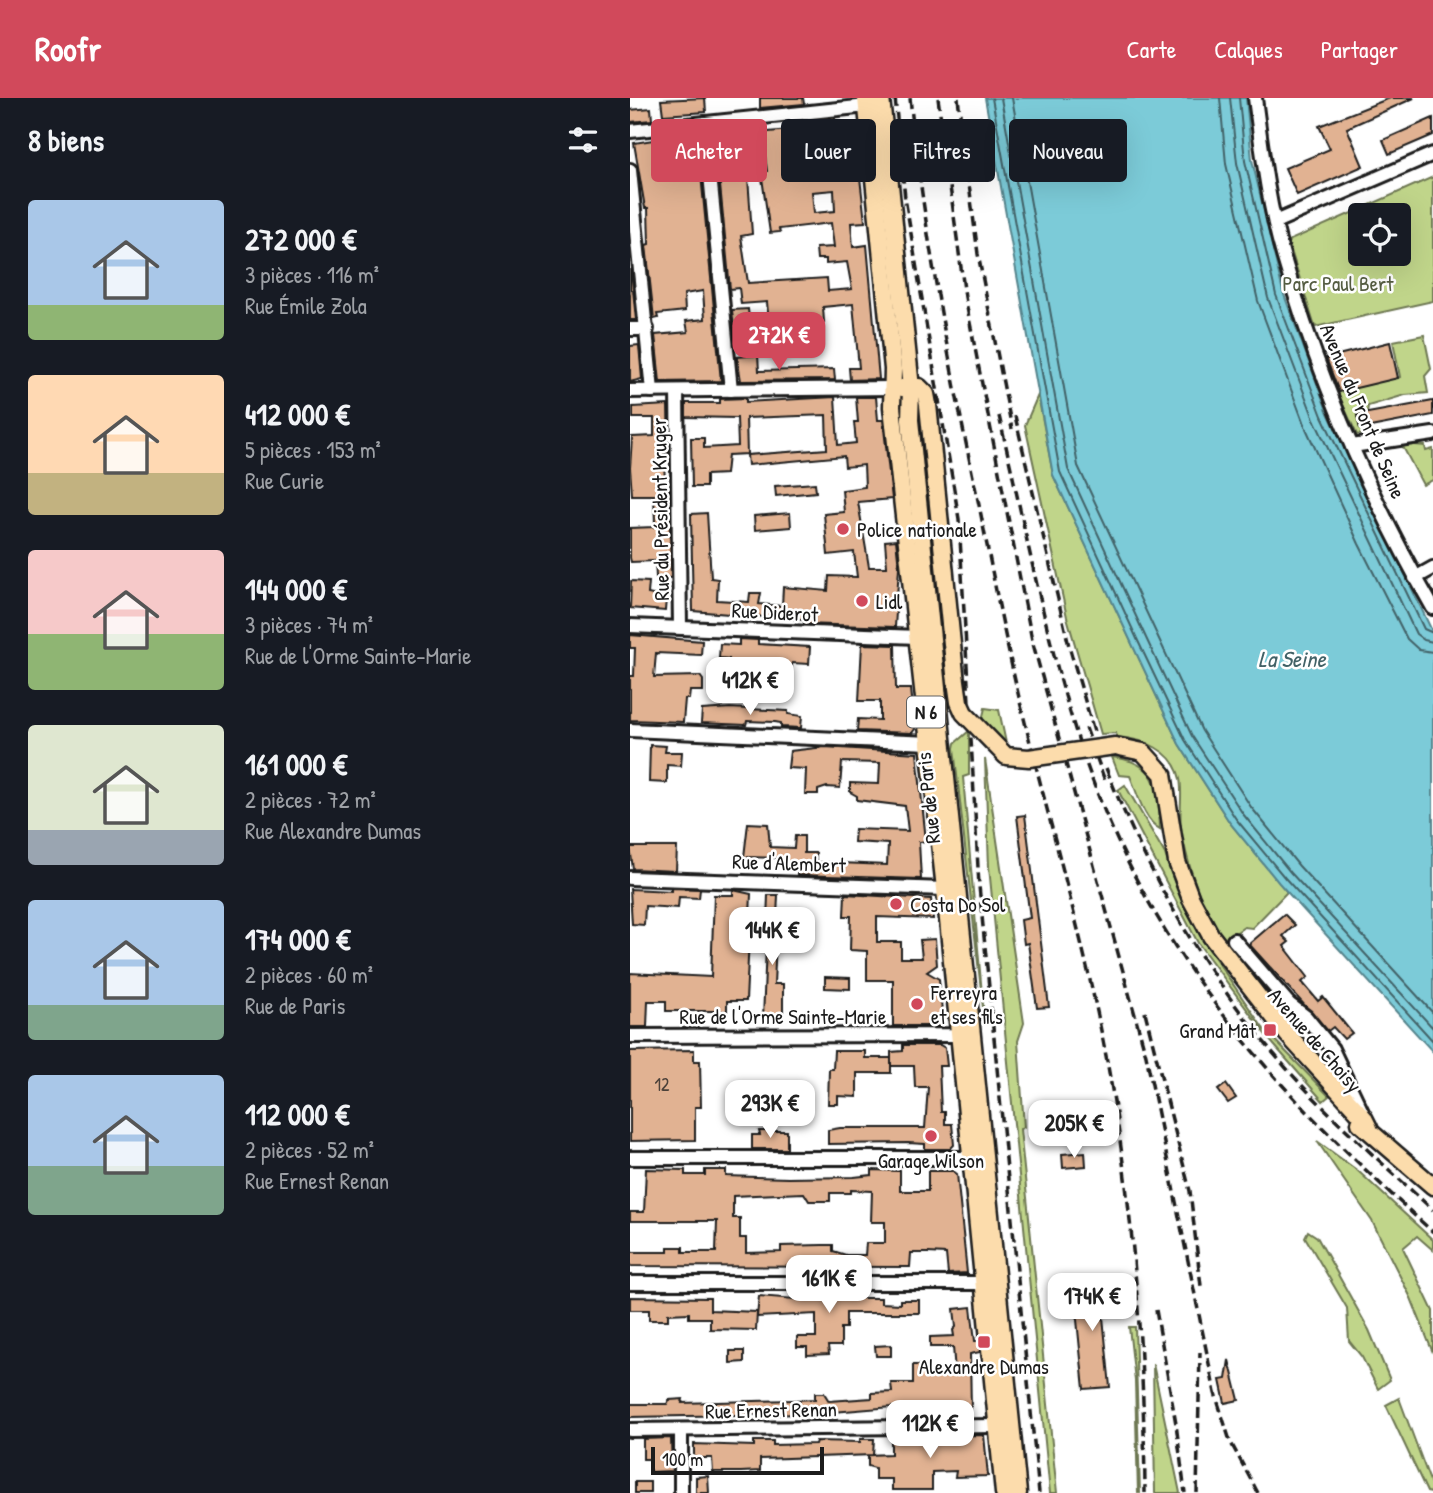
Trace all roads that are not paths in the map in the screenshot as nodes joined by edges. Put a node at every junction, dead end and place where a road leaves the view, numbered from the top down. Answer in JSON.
{"nodes":[{"id":1,"x":1255,"y":98,"type":"edge"},
{"id":2,"x":871,"y":101,"type":"edge"},
{"id":3,"x":735,"y":119,"type":"edge"},
{"id":4,"x":651,"y":129,"type":"edge"},
{"id":5,"x":630,"y":131,"type":"edge"},
{"id":6,"x":1433,"y":154,"type":"edge"},
{"id":7,"x":630,"y":170,"type":"edge"},
{"id":8,"x":711,"y":182,"type":"edge"},
{"id":9,"x":1275,"y":222,"type":"junction"},
{"id":10,"x":647,"y":328,"type":"junction"},
{"id":11,"x":630,"y":329,"type":"edge"},
{"id":12,"x":892,"y":388,"type":"junction"},
{"id":13,"x":911,"y":388,"type":"junction"},
{"id":14,"x":731,"y":390,"type":"junction"},
{"id":15,"x":630,"y":391,"type":"edge"},
{"id":16,"x":652,"y":391,"type":"junction"},
{"id":17,"x":677,"y":391,"type":"junction"},
{"id":18,"x":1433,"y":434,"type":"edge"},
{"id":19,"x":1352,"y":446,"type":"junction"},
{"id":20,"x":1433,"y":568,"type":"edge"},
{"id":21,"x":1416,"y":578,"type":"junction"},
{"id":22,"x":1433,"y":608,"type":"edge"},
{"id":23,"x":630,"y":626,"type":"edge"},
{"id":24,"x":680,"y":627,"type":"junction"},
{"id":25,"x":918,"y":637,"type":"junction"},
{"id":26,"x":630,"y":730,"type":"edge"},
{"id":27,"x":930,"y":743,"type":"junction"},
{"id":28,"x":630,"y":878,"type":"edge"},
{"id":29,"x":946,"y":889,"type":"junction"},
{"id":30,"x":1234,"y":940,"type":"dead end"},
{"id":31,"x":1289,"y":1004,"type":"junction"},
{"id":32,"x":1272,"y":1021,"type":"junction"},
{"id":33,"x":972,"y":1022,"type":"junction"},
{"id":34,"x":958,"y":1035,"type":"junction"},
{"id":35,"x":630,"y":1036,"type":"edge"},
{"id":36,"x":974,"y":1058,"type":"junction"},
{"id":37,"x":1366,"y":1123,"type":"junction"},
{"id":38,"x":630,"y":1158,"type":"edge"},
{"id":39,"x":970,"y":1158,"type":"junction"},
{"id":40,"x":1433,"y":1186,"type":"edge"},
{"id":41,"x":630,"y":1283,"type":"edge"},
{"id":42,"x":983,"y":1283,"type":"junction"},
{"id":43,"x":997,"y":1426,"type":"junction"},
{"id":44,"x":630,"y":1430,"type":"edge"},
{"id":45,"x":681,"y":1430,"type":"junction"},
{"id":46,"x":681,"y":1493,"type":"edge"},
{"id":47,"x":1004,"y":1493,"type":"edge"},
{"id":48,"x":1018,"y":1493,"type":"edge"}],
"edges":[{"from":1,"to":9,"type":"street","name":"Avenue du Front de Seine"},
{"from":2,"to":3,"type":"street"},
{"from":2,"to":12,"type":"main road","name":"Rue de Paris","number":"N 6"},
{"from":2,"to":13,"type":"main road","name":"Rue de Paris","number":"N 6"},
{"from":4,"to":5,"type":"street"},
{"from":6,"to":9,"type":"street"},
{"from":7,"to":10,"type":"street"},
{"from":8,"to":14,"type":"street"},
{"from":9,"to":19,"type":"street","name":"Avenue du Front de Seine"},
{"from":10,"to":11,"type":"street"},
{"from":10,"to":16,"type":"street"},
{"from":12,"to":13,"type":"main road"},
{"from":12,"to":14,"type":"street"},
{"from":12,"to":25,"type":"main road","name":"Rue de Paris","number":"N 6"},
{"from":13,"to":32,"type":"main road","name":"Avenue de Choisy","bridge":true},
{"from":13,"to":33,"type":"main road","name":"Rue de Paris","number":"N 6"},
{"from":14,"to":17,"type":"street"},
{"from":15,"to":16,"type":"street"},
{"from":16,"to":17,"type":"street"},
{"from":17,"to":24,"type":"street","name":"Rue du Président Kruger"},
{"from":18,"to":19,"type":"street"},
{"from":19,"to":21,"type":"street","name":"Avenue du Front de Seine"},
{"from":20,"to":21,"type":"street"},
{"from":21,"to":22,"type":"street","name":"Avenue du Front de Seine"},
{"from":23,"to":24,"type":"street","name":"Rue Diderot"},
{"from":24,"to":25,"type":"street","name":"Rue Diderot"},
{"from":25,"to":27,"type":"main road","name":"Rue de Paris","number":"N 6"},
{"from":26,"to":27,"type":"street"},
{"from":27,"to":29,"type":"main road","name":"Rue de Paris","number":"N 6"},
{"from":28,"to":29,"type":"street","name":"Rue d'Alembert"},
{"from":29,"to":34,"type":"main road","name":"Rue de Paris","number":"N 6"},
{"from":30,"to":31,"type":"street"},
{"from":31,"to":32,"type":"street"},
{"from":31,"to":37,"type":"street"},
{"from":32,"to":37,"type":"main road","name":"Avenue de Choisy"},
{"from":33,"to":34,"type":"street"},
{"from":33,"to":36,"type":"main road","name":"Rue de Paris","number":"N 6"},
{"from":34,"to":35,"type":"street","name":"Rue de l'Orme Sainte-Marie"},
{"from":34,"to":36,"type":"main road","number":"N 6"},
{"from":34,"to":39,"type":"main road","name":"Rue de Paris","number":"N 6"},
{"from":36,"to":48,"type":"main road","name":"Rue de Paris","number":"N 6"},
{"from":37,"to":40,"type":"main road","name":"Avenue de Choisy"},
{"from":38,"to":39,"type":"street"},
{"from":39,"to":42,"type":"main road","name":"Rue de Paris","number":"N 6"},
{"from":41,"to":42,"type":"street"},
{"from":42,"to":43,"type":"main road","name":"Rue de Paris","number":"N 6"},
{"from":43,"to":45,"type":"street","name":"Rue Ernest Renan"},
{"from":43,"to":47,"type":"main road","name":"Rue de Paris","number":"N 6"},
{"from":44,"to":45,"type":"street","name":"Rue Ernest Renan"},
{"from":45,"to":46,"type":"street"}]}
